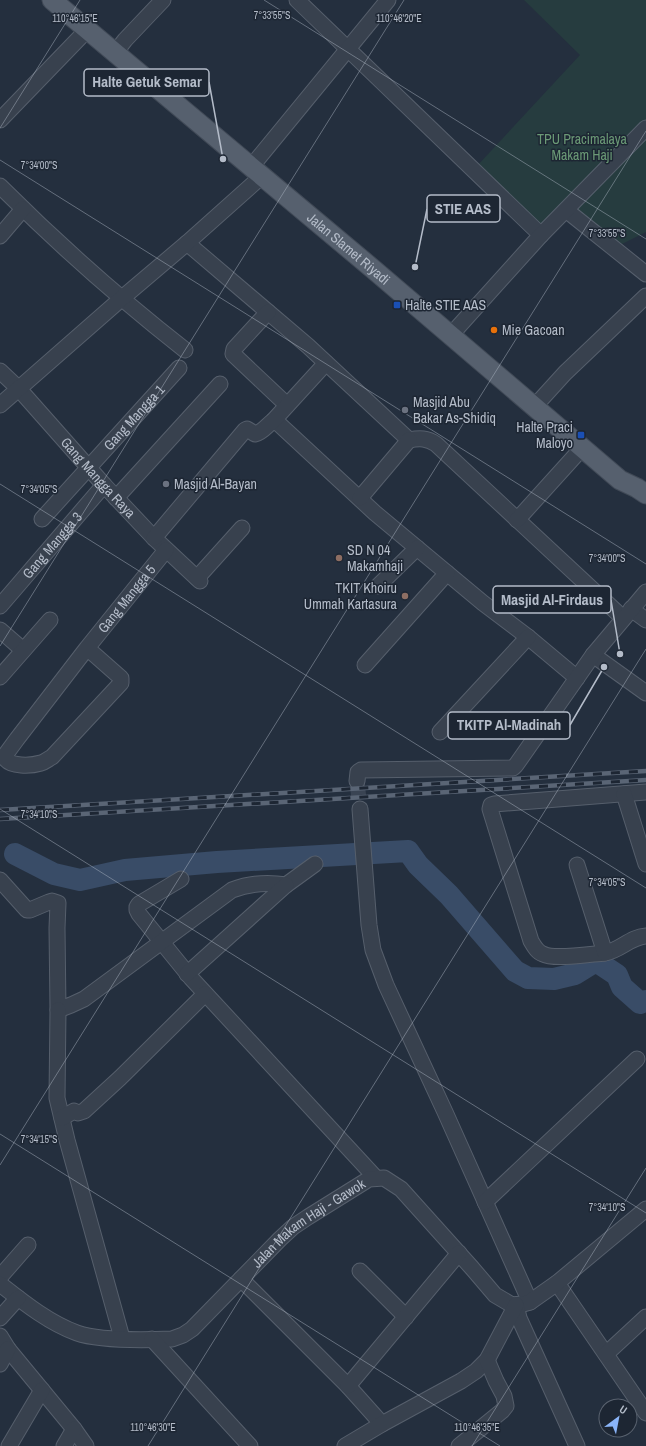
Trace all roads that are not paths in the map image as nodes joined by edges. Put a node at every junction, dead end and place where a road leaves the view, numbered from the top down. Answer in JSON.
{"nodes":[{"id":1,"x":52,"y":0,"type":"edge"},
{"id":2,"x":163,"y":0,"type":"edge"},
{"id":3,"x":297,"y":0,"type":"edge"},
{"id":4,"x":388,"y":0,"type":"edge"},
{"id":5,"x":87,"y":30,"type":"junction"},
{"id":6,"x":348,"y":50,"type":"junction"},
{"id":7,"x":115,"y":53,"type":"junction"},
{"id":8,"x":0,"y":120,"type":"edge"},
{"id":9,"x":646,"y":128,"type":"edge"},
{"id":10,"x":256,"y":171,"type":"junction"},
{"id":11,"x":0,"y":186,"type":"edge"},
{"id":12,"x":23,"y":208,"type":"junction"},
{"id":13,"x":566,"y":210,"type":"junction"},
{"id":14,"x":541,"y":235,"type":"junction"},
{"id":15,"x":0,"y":236,"type":"edge"},
{"id":16,"x":187,"y":243,"type":"junction"},
{"id":17,"x":646,"y":274,"type":"edge"},
{"id":18,"x":646,"y":296,"type":"edge"},
{"id":19,"x":121,"y":299,"type":"junction"},
{"id":20,"x":268,"y":312,"type":"junction"},
{"id":21,"x":450,"y":336,"type":"junction"},
{"id":22,"x":185,"y":350,"type":"dead end"},
{"id":23,"x":326,"y":362,"type":"junction"},
{"id":24,"x":179,"y":368,"type":"dead end"},
{"id":25,"x":0,"y":371,"type":"edge"},
{"id":26,"x":220,"y":384,"type":"dead end"},
{"id":27,"x":19,"y":390,"type":"junction"},
{"id":28,"x":0,"y":405,"type":"edge"},
{"id":29,"x":287,"y":406,"type":"junction"},
{"id":30,"x":535,"y":406,"type":"junction"},
{"id":31,"x":273,"y":421,"type":"junction"},
{"id":32,"x":409,"y":440,"type":"junction"},
{"id":33,"x":582,"y":448,"type":"junction"},
{"id":34,"x":90,"y":467,"type":"junction"},
{"id":35,"x":620,"y":480,"type":"junction"},
{"id":36,"x":104,"y":485,"type":"junction"},
{"id":37,"x":646,"y":494,"type":"edge"},
{"id":38,"x":116,"y":498,"type":"junction"},
{"id":39,"x":360,"y":498,"type":"junction"},
{"id":40,"x":646,"y":508,"type":"edge"},
{"id":41,"x":42,"y":519,"type":"dead end"},
{"id":42,"x":517,"y":520,"type":"junction"},
{"id":43,"x":242,"y":528,"type":"dead end"},
{"id":44,"x":154,"y":538,"type":"junction"},
{"id":45,"x":417,"y":548,"type":"junction"},
{"id":46,"x":166,"y":550,"type":"junction"},
{"id":47,"x":447,"y":573,"type":"junction"},
{"id":48,"x":378,"y":586,"type":"dead end"},
{"id":49,"x":646,"y":592,"type":"edge"},
{"id":50,"x":0,"y":606,"type":"edge"},
{"id":51,"x":627,"y":613,"type":"junction"},
{"id":52,"x":50,"y":620,"type":"dead end"},
{"id":53,"x":646,"y":620,"type":"edge"},
{"id":54,"x":0,"y":630,"type":"edge"},
{"id":55,"x":528,"y":637,"type":"junction"},
{"id":56,"x":87,"y":648,"type":"junction"},
{"id":57,"x":23,"y":650,"type":"junction"},
{"id":58,"x":593,"y":655,"type":"junction"},
{"id":59,"x":365,"y":665,"type":"dead end"},
{"id":60,"x":0,"y":677,"type":"edge"},
{"id":61,"x":577,"y":678,"type":"junction"},
{"id":62,"x":646,"y":693,"type":"edge"},
{"id":63,"x":440,"y":732,"type":"dead end"},
{"id":64,"x":357,"y":781,"type":"dead end"},
{"id":65,"x":646,"y":792,"type":"edge"},
{"id":66,"x":624,"y":794,"type":"junction"},
{"id":67,"x":360,"y":809,"type":"tunnel mouth"},
{"id":68,"x":315,"y":864,"type":"dead end"},
{"id":69,"x":646,"y":864,"type":"edge"},
{"id":70,"x":578,"y":865,"type":"dead end"},
{"id":71,"x":181,"y":879,"type":"dead end"},
{"id":72,"x":0,"y":880,"type":"edge"},
{"id":73,"x":286,"y":886,"type":"junction"},
{"id":74,"x":646,"y":936,"type":"edge"},
{"id":75,"x":162,"y":942,"type":"junction"},
{"id":76,"x":605,"y":953,"type":"junction"},
{"id":77,"x":187,"y":974,"type":"junction"},
{"id":78,"x":205,"y":994,"type":"junction"},
{"id":79,"x":58,"y":1010,"type":"junction"},
{"id":80,"x":637,"y":1059,"type":"dead end"},
{"id":81,"x":62,"y":1118,"type":"junction"},
{"id":82,"x":376,"y":1178,"type":"junction"},
{"id":83,"x":485,"y":1202,"type":"junction"},
{"id":84,"x":646,"y":1209,"type":"edge"},
{"id":85,"x":28,"y":1245,"type":"dead end"},
{"id":86,"x":459,"y":1253,"type":"junction"},
{"id":87,"x":360,"y":1271,"type":"dead end"},
{"id":88,"x":0,"y":1277,"type":"edge"},
{"id":89,"x":241,"y":1279,"type":"junction"},
{"id":90,"x":557,"y":1283,"type":"junction"},
{"id":91,"x":0,"y":1284,"type":"edge"},
{"id":92,"x":18,"y":1298,"type":"junction"},
{"id":93,"x":523,"y":1303,"type":"junction"},
{"id":94,"x":3,"y":1315,"type":"edge"},
{"id":95,"x":406,"y":1317,"type":"junction"},
{"id":96,"x":646,"y":1317,"type":"edge"},
{"id":97,"x":0,"y":1336,"type":"edge"},
{"id":98,"x":122,"y":1338,"type":"junction"},
{"id":99,"x":152,"y":1339,"type":"junction"},
{"id":100,"x":8,"y":1349,"type":"junction"},
{"id":101,"x":606,"y":1354,"type":"junction"},
{"id":102,"x":487,"y":1360,"type":"junction"},
{"id":103,"x":0,"y":1364,"type":"edge"},
{"id":104,"x":348,"y":1386,"type":"junction"},
{"id":105,"x":42,"y":1390,"type":"junction"},
{"id":106,"x":646,"y":1413,"type":"edge"},
{"id":107,"x":382,"y":1424,"type":"junction"},
{"id":108,"x":74,"y":1429,"type":"junction"},
{"id":109,"x":8,"y":1446,"type":"edge"},
{"id":110,"x":64,"y":1446,"type":"edge"},
{"id":111,"x":86,"y":1446,"type":"edge"},
{"id":112,"x":250,"y":1446,"type":"edge"},
{"id":113,"x":345,"y":1446,"type":"edge"},
{"id":114,"x":459,"y":1446,"type":"edge"},
{"id":115,"x":577,"y":1446,"type":"edge"}],
"edges":[{"from":1,"to":5,"type":"main road","name":"Jalan Slamet Riyadi"},
{"from":2,"to":7,"type":"street"},
{"from":3,"to":6,"type":"street"},
{"from":4,"to":6,"type":"street"},
{"from":5,"to":7,"type":"main road","name":"Jalan Slamet Riyadi"},
{"from":5,"to":8,"type":"street"},
{"from":6,"to":10,"type":"street"},
{"from":6,"to":14,"type":"street"},
{"from":7,"to":10,"type":"main road","name":"Jalan Slamet Riyadi"},
{"from":9,"to":13,"type":"street"},
{"from":10,"to":16,"type":"street"},
{"from":10,"to":21,"type":"main road","name":"Jalan Slamet Riyadi"},
{"from":11,"to":12,"type":"street"},
{"from":12,"to":15,"type":"street"},
{"from":12,"to":19,"type":"street"},
{"from":13,"to":14,"type":"street"},
{"from":13,"to":17,"type":"street"},
{"from":14,"to":21,"type":"street"},
{"from":16,"to":19,"type":"street"},
{"from":16,"to":20,"type":"street"},
{"from":18,"to":30,"type":"street"},
{"from":19,"to":22,"type":"street"},
{"from":19,"to":27,"type":"street"},
{"from":20,"to":23,"type":"street"},
{"from":20,"to":29,"type":"street"},
{"from":21,"to":30,"type":"main road","name":"Jalan Slamet Riyadi"},
{"from":23,"to":29,"type":"street"},
{"from":23,"to":32,"type":"street"},
{"from":24,"to":34,"type":"street","name":"Gang Mangga 1"},
{"from":25,"to":27,"type":"street","name":"Gang Mangga Raya"},
{"from":26,"to":38,"type":"street"},
{"from":27,"to":28,"type":"street"},
{"from":27,"to":34,"type":"street","name":"Gang Mangga Raya"},
{"from":29,"to":31,"type":"street"},
{"from":30,"to":33,"type":"main road","name":"Jalan Slamet Riyadi"},
{"from":31,"to":39,"type":"street"},
{"from":31,"to":44,"type":"street"},
{"from":32,"to":39,"type":"street"},
{"from":32,"to":42,"type":"street"},
{"from":33,"to":35,"type":"main road","name":"Jalan Slamet Riyadi"},
{"from":33,"to":42,"type":"street"},
{"from":34,"to":36,"type":"street","name":"Gang Mangga Raya"},
{"from":34,"to":41,"type":"street","name":"Gang Mangga 1"},
{"from":35,"to":37,"type":"main road","name":"Jalan Slamet Riyadi"},
{"from":35,"to":40,"type":"main road"},
{"from":36,"to":38,"type":"street","name":"Gang Mangga Raya"},
{"from":36,"to":50,"type":"street","name":"Gang Mangga 3"},
{"from":38,"to":44,"type":"street","name":"Gang Mangga Raya"},
{"from":39,"to":45,"type":"street"},
{"from":42,"to":51,"type":"street"},
{"from":43,"to":46,"type":"street","name":"Gang Mangga Raya"},
{"from":44,"to":46,"type":"street","name":"Gang Mangga Raya"},
{"from":45,"to":47,"type":"street"},
{"from":45,"to":48,"type":"street"},
{"from":46,"to":56,"type":"street","name":"Gang Mangga 5"},
{"from":47,"to":55,"type":"street"},
{"from":47,"to":59,"type":"street"},
{"from":49,"to":51,"type":"street"},
{"from":51,"to":53,"type":"street"},
{"from":51,"to":58,"type":"street"},
{"from":52,"to":57,"type":"street"},
{"from":54,"to":57,"type":"street"},
{"from":55,"to":61,"type":"street"},
{"from":55,"to":63,"type":"street"},
{"from":56,"to":56,"type":"street","name":"Gang Mangga 5"},
{"from":57,"to":60,"type":"street"},
{"from":58,"to":61,"type":"street"},
{"from":58,"to":62,"type":"street"},
{"from":61,"to":64,"type":"street"},
{"from":65,"to":66,"type":"street"},
{"from":66,"to":69,"type":"street"},
{"from":66,"to":76,"type":"street"},
{"from":67,"to":83,"type":"street"},
{"from":68,"to":73,"type":"street"},
{"from":70,"to":76,"type":"street"},
{"from":71,"to":75,"type":"street"},
{"from":72,"to":79,"type":"street"},
{"from":73,"to":75,"type":"street"},
{"from":73,"to":77,"type":"street"},
{"from":74,"to":76,"type":"street"},
{"from":75,"to":77,"type":"street"},
{"from":75,"to":79,"type":"street"},
{"from":77,"to":78,"type":"street"},
{"from":78,"to":81,"type":"street"},
{"from":78,"to":82,"type":"street"},
{"from":79,"to":81,"type":"street"},
{"from":80,"to":83,"type":"street"},
{"from":81,"to":98,"type":"street"},
{"from":82,"to":86,"type":"street","name":"Jalan Makam Haji - Gawok"},
{"from":82,"to":89,"type":"street","name":"Jalan Makam Haji - Gawok"},
{"from":83,"to":93,"type":"street"},
{"from":84,"to":90,"type":"street"},
{"from":85,"to":88,"type":"street"},
{"from":86,"to":93,"type":"street","name":"Jalan Makam Haji - Gawok"},
{"from":86,"to":95,"type":"street"},
{"from":87,"to":95,"type":"street"},
{"from":89,"to":99,"type":"street","name":"Jalan Makam Haji - Gawok"},
{"from":89,"to":104,"type":"street"},
{"from":90,"to":93,"type":"street"},
{"from":90,"to":101,"type":"street"},
{"from":91,"to":92,"type":"street","name":"Jalan Makam Haji - Gawok"},
{"from":92,"to":94,"type":"street"},
{"from":92,"to":98,"type":"street","name":"Jalan Makam Haji - Gawok"},
{"from":93,"to":102,"type":"street"},
{"from":93,"to":115,"type":"street"},
{"from":95,"to":104,"type":"street"},
{"from":96,"to":101,"type":"street"},
{"from":97,"to":100,"type":"street"},
{"from":98,"to":99,"type":"street","name":"Jalan Makam Haji - Gawok"},
{"from":99,"to":112,"type":"street"},
{"from":100,"to":103,"type":"street"},
{"from":100,"to":105,"type":"street"},
{"from":101,"to":106,"type":"street"},
{"from":102,"to":107,"type":"street"},
{"from":102,"to":114,"type":"street"},
{"from":104,"to":107,"type":"street"},
{"from":105,"to":108,"type":"street"},
{"from":105,"to":109,"type":"street"},
{"from":107,"to":113,"type":"street"},
{"from":108,"to":110,"type":"street"},
{"from":108,"to":111,"type":"street"}]}
